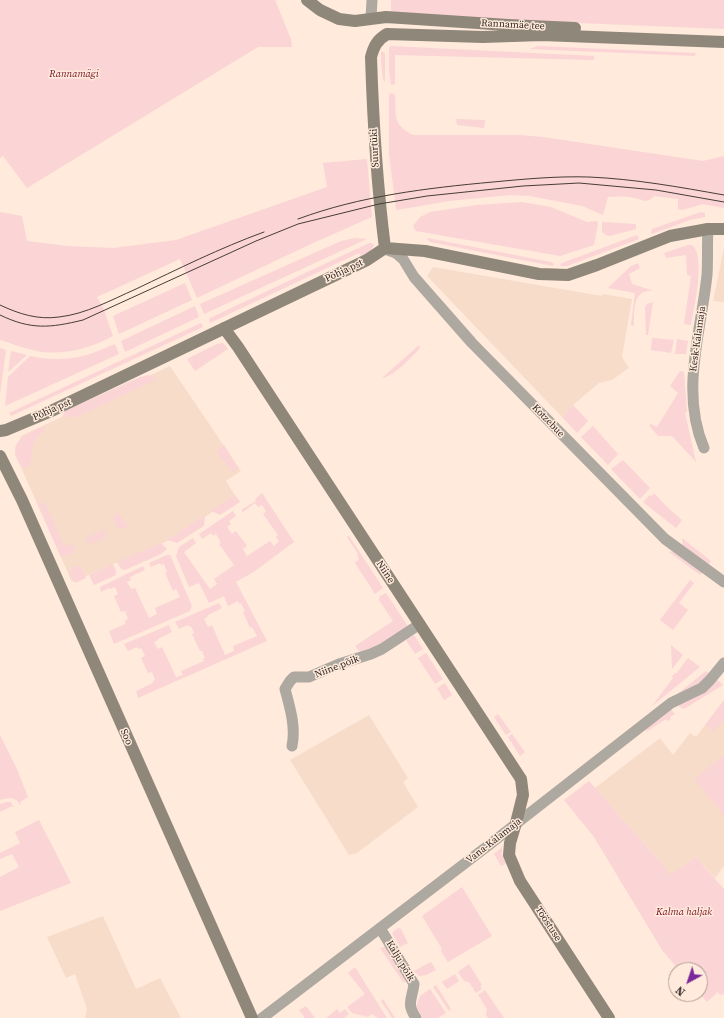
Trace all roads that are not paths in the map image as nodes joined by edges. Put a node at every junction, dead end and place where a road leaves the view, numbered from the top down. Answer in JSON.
{"nodes":[{"id":1,"x":308,"y":0,"type":"edge"},
{"id":2,"x":372,"y":0,"type":"edge"},
{"id":3,"x":371,"y":18,"type":"junction"},
{"id":4,"x":724,"y":35,"type":"edge"},
{"id":5,"x":724,"y":42,"type":"edge"},
{"id":6,"x":373,"y":48,"type":"joint"},
{"id":7,"x":708,"y":229,"type":"junction"},
{"id":8,"x":724,"y":229,"type":"edge"},
{"id":9,"x":385,"y":248,"type":"junction"},
{"id":10,"x":224,"y":328,"type":"junction"},
{"id":11,"x":0,"y":431,"type":"edge"},
{"id":12,"x":704,"y":448,"type":"dead end"},
{"id":13,"x":0,"y":456,"type":"edge"},
{"id":14,"x":724,"y":582,"type":"edge"},
{"id":15,"x":420,"y":624,"type":"junction"},
{"id":16,"x":724,"y":663,"type":"edge"},
{"id":17,"x":292,"y":746,"type":"dead end"},
{"id":18,"x":516,"y":823,"type":"junction"},
{"id":19,"x":380,"y":928,"type":"junction"},
{"id":20,"x":252,"y":1018,"type":"edge"},
{"id":21,"x":262,"y":1018,"type":"edge"},
{"id":22,"x":416,"y":1018,"type":"edge"},
{"id":23,"x":609,"y":1018,"type":"edge"}],
"edges":[{"from":1,"to":3,"type":"street","name":"Rannamäe tee"},
{"from":2,"to":3,"type":"street"},
{"from":3,"to":4,"type":"street","name":"Rannamäe tee"},
{"from":5,"to":6,"type":"street","name":"Rannamäe tee"},
{"from":6,"to":9,"type":"street","name":"Suurtüki"},
{"from":7,"to":8,"type":"street"},
{"from":7,"to":9,"type":"street"},
{"from":7,"to":12,"type":"street","name":"Kesk-Kalamaja"},
{"from":9,"to":10,"type":"street","name":"Põhja pst"},
{"from":9,"to":14,"type":"street","name":"Kotzebue"},
{"from":10,"to":11,"type":"street","name":"Põhja pst"},
{"from":10,"to":15,"type":"street","name":"Niine"},
{"from":13,"to":20,"type":"street","name":"Soo"},
{"from":15,"to":17,"type":"street","name":"Niine põik"},
{"from":15,"to":18,"type":"street","name":"Niine"},
{"from":16,"to":18,"type":"street","name":"Vana-Kalamaja"},
{"from":18,"to":19,"type":"street","name":"Vana-Kalamaja"},
{"from":18,"to":23,"type":"street","name":"Tööstuse"},
{"from":19,"to":21,"type":"street","name":"Vana-Kalamaja"},
{"from":19,"to":22,"type":"street","name":"Kalju põik"}]}
